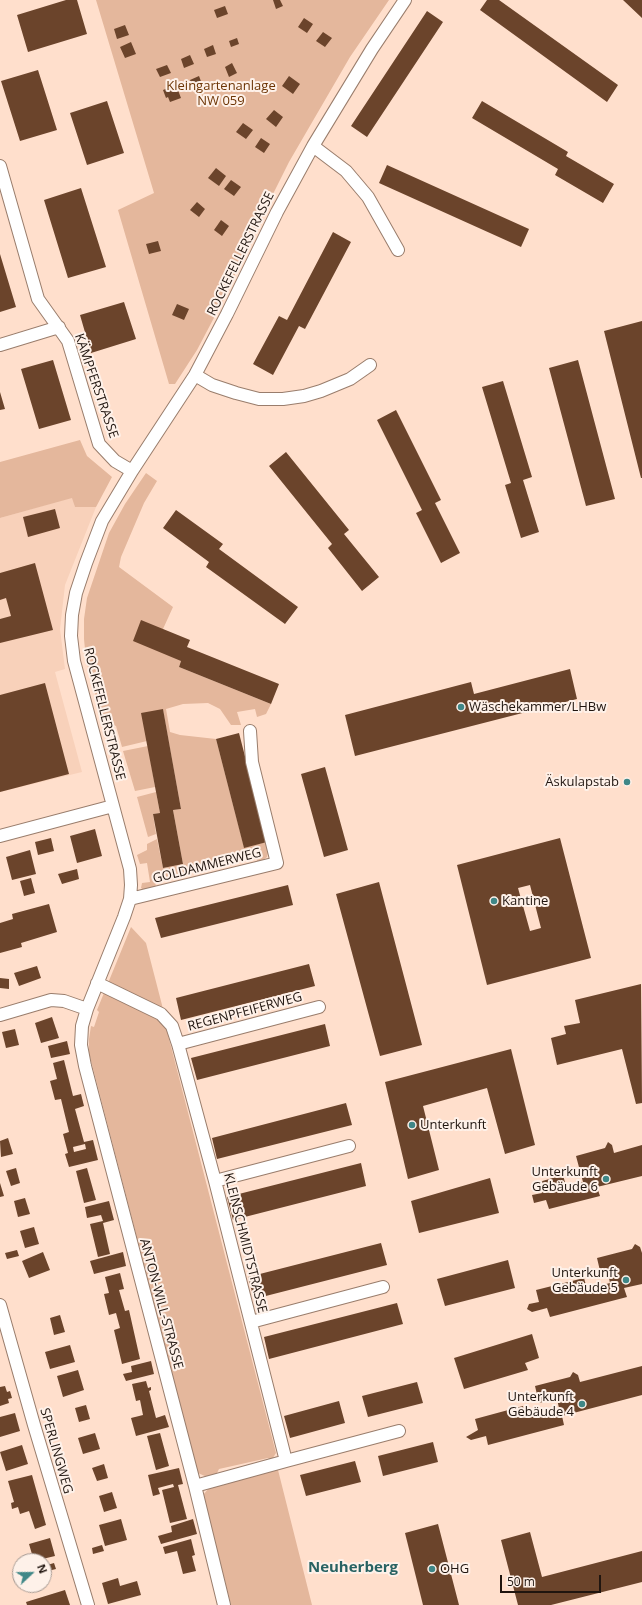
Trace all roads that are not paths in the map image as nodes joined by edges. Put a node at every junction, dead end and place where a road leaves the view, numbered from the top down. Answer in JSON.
{"nodes":[{"id":1,"x":404,"y":0,"type":"edge"},
{"id":2,"x":313,"y":146,"type":"junction"},
{"id":3,"x":0,"y":166,"type":"edge"},
{"id":4,"x":398,"y":250,"type":"dead end"},
{"id":5,"x":59,"y":327,"type":"junction"},
{"id":6,"x":0,"y":344,"type":"edge"},
{"id":7,"x":370,"y":365,"type":"dead end"},
{"id":8,"x":195,"y":375,"type":"junction"},
{"id":9,"x":132,"y":472,"type":"junction"},
{"id":10,"x":250,"y":731,"type":"dead end"},
{"id":11,"x":112,"y":806,"type":"junction"},
{"id":12,"x":0,"y":836,"type":"edge"},
{"id":13,"x":130,"y":900,"type":"junction"},
{"id":14,"x":97,"y":983,"type":"junction"},
{"id":15,"x":319,"y":1007,"type":"dead end"},
{"id":16,"x":87,"y":1009,"type":"junction"},
{"id":17,"x":0,"y":1015,"type":"edge"},
{"id":18,"x":178,"y":1044,"type":"junction"},
{"id":19,"x":349,"y":1146,"type":"dead end"},
{"id":20,"x":215,"y":1181,"type":"junction"},
{"id":21,"x":383,"y":1287,"type":"dead end"},
{"id":22,"x":0,"y":1305,"type":"edge"},
{"id":23,"x":251,"y":1322,"type":"junction"},
{"id":24,"x":399,"y":1431,"type":"dead end"},
{"id":25,"x":286,"y":1461,"type":"junction"},
{"id":26,"x":195,"y":1486,"type":"junction"},
{"id":27,"x":88,"y":1605,"type":"edge"},
{"id":28,"x":224,"y":1605,"type":"edge"}],
"edges":[{"from":1,"to":2,"type":"street","name":"ROCKEFELLERSTRASSE"},
{"from":2,"to":4,"type":"street"},
{"from":2,"to":8,"type":"street","name":"ROCKEFELLERSTRASSE"},
{"from":3,"to":5,"type":"street","name":"KÄMPFERSTRASSE"},
{"from":5,"to":6,"type":"street"},
{"from":5,"to":9,"type":"street","name":"KÄMPFERSTRASSE"},
{"from":7,"to":8,"type":"street"},
{"from":8,"to":9,"type":"street","name":"ROCKEFELLERSTRASSE"},
{"from":9,"to":11,"type":"street","name":"ROCKEFELLERSTRASSE"},
{"from":10,"to":13,"type":"street","name":"GOLDAMMERWEG"},
{"from":11,"to":12,"type":"street"},
{"from":11,"to":13,"type":"street","name":"ROCKEFELLERSTRASSE"},
{"from":13,"to":14,"type":"street","name":"ROCKEFELLERSTRASSE"},
{"from":14,"to":16,"type":"street","name":"ROCKEFELLERSTRASSE"},
{"from":14,"to":18,"type":"street","name":"KLEINSCHMIDTSTRASSE"},
{"from":15,"to":18,"type":"street","name":"REGENPFEIFERWEG"},
{"from":16,"to":17,"type":"street"},
{"from":16,"to":26,"type":"street","name":"ANTON-WILL-STRASSE"},
{"from":18,"to":20,"type":"street","name":"KLEINSCHMIDTSTRASSE"},
{"from":19,"to":20,"type":"street"},
{"from":20,"to":23,"type":"street","name":"KLEINSCHMIDTSTRASSE"},
{"from":21,"to":23,"type":"street"},
{"from":22,"to":27,"type":"street","name":"SPERLINGWEG"},
{"from":23,"to":25,"type":"street","name":"KLEINSCHMIDTSTRASSE"},
{"from":24,"to":25,"type":"street"},
{"from":25,"to":26,"type":"street"},
{"from":26,"to":28,"type":"street","name":"ANTON-WILL-STRASSE"}]}
